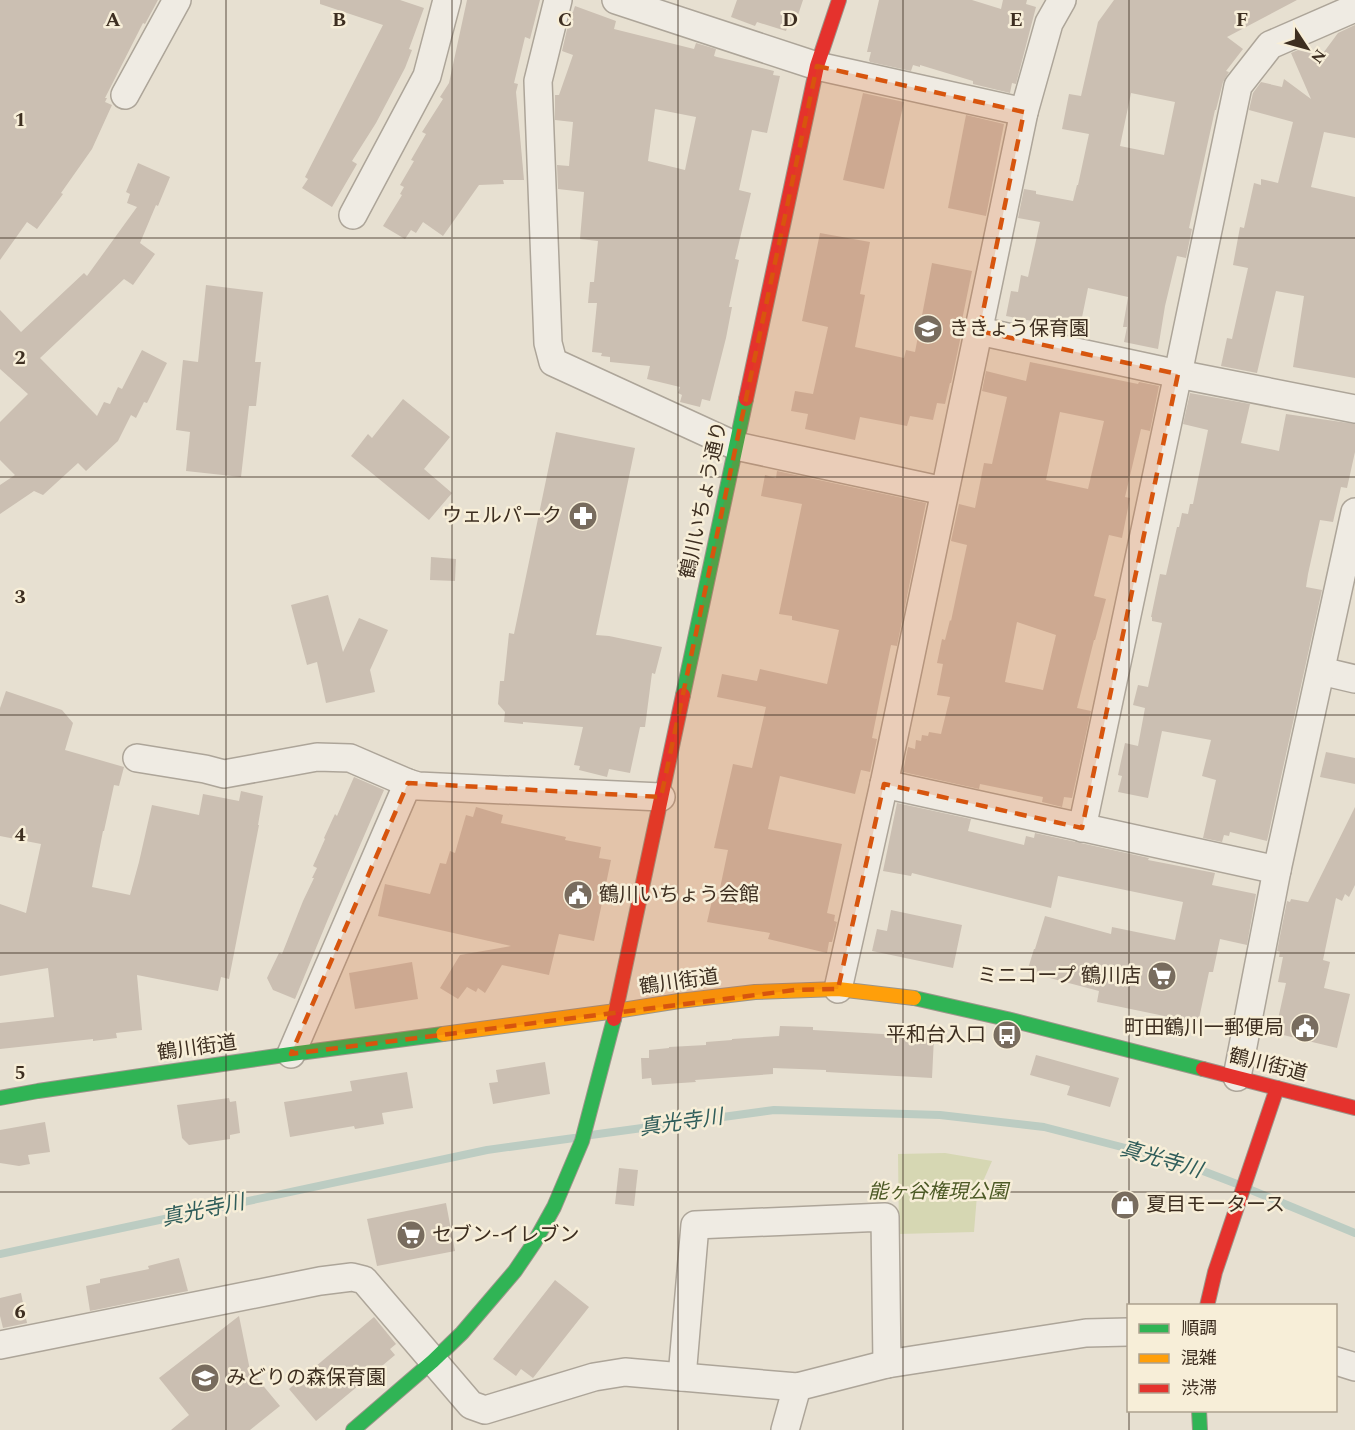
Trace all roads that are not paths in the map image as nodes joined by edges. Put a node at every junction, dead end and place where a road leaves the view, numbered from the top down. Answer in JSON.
{"nodes":[{"id":1,"x":177,"y":0,"type":"edge"},
{"id":2,"x":447,"y":0,"type":"edge"},
{"id":3,"x":558,"y":0,"type":"edge"},
{"id":4,"x":616,"y":0,"type":"edge"},
{"id":5,"x":839,"y":0,"type":"edge"},
{"id":6,"x":1062,"y":0,"type":"edge"},
{"id":7,"x":1355,"y":8,"type":"edge"},
{"id":8,"x":817,"y":66,"type":"junction"},
{"id":9,"x":125,"y":96,"type":"dead end"},
{"id":10,"x":1024,"y":112,"type":"junction"},
{"id":11,"x":353,"y":215,"type":"dead end"},
{"id":12,"x":979,"y":331,"type":"junction"},
{"id":13,"x":1178,"y":374,"type":"junction"},
{"id":14,"x":1355,"y":409,"type":"edge"},
{"id":15,"x":736,"y":446,"type":"junction"},
{"id":16,"x":944,"y":491,"type":"junction"},
{"id":17,"x":1355,"y":512,"type":"edge"},
{"id":18,"x":1321,"y":672,"type":"junction"},
{"id":19,"x":1355,"y":679,"type":"edge"},
{"id":20,"x":137,"y":758,"type":"dead end"},
{"id":21,"x":408,"y":783,"type":"junction"},
{"id":22,"x":884,"y":784,"type":"junction"},
{"id":23,"x":661,"y":797,"type":"junction"},
{"id":24,"x":1082,"y":828,"type":"junction"},
{"id":25,"x":1277,"y":870,"type":"junction"},
{"id":26,"x":838,"y":989,"type":"junction"},
{"id":27,"x":616,"y":1011,"type":"junction"},
{"id":28,"x":291,"y":1054,"type":"junction"},
{"id":29,"x":1237,"y":1077,"type":"junction"},
{"id":30,"x":1277,"y":1088,"type":"junction"},
{"id":31,"x":0,"y":1098,"type":"edge"},
{"id":32,"x":1355,"y":1108,"type":"edge"},
{"id":33,"x":1207,"y":1304,"type":"edge"},
{"id":34,"x":1127,"y":1332,"type":"edge"},
{"id":35,"x":0,"y":1344,"type":"edge"},
{"id":36,"x":433,"y":1361,"type":"junction"},
{"id":37,"x":1337,"y":1362,"type":"edge"},
{"id":38,"x":887,"y":1364,"type":"junction"},
{"id":39,"x":1355,"y":1367,"type":"edge"},
{"id":40,"x":682,"y":1377,"type":"junction"},
{"id":41,"x":797,"y":1387,"type":"junction"},
{"id":42,"x":1199,"y":1412,"type":"edge"},
{"id":43,"x":353,"y":1430,"type":"edge"},
{"id":44,"x":785,"y":1430,"type":"edge"},
{"id":45,"x":1200,"y":1430,"type":"edge"}],
"edges":[{"from":1,"to":9,"type":"street"},
{"from":2,"to":11,"type":"street"},
{"from":3,"to":15,"type":"street"},
{"from":4,"to":8,"type":"street"},
{"from":5,"to":8,"type":"street","name":"鶴川いちょう通り"},
{"from":6,"to":10,"type":"street"},
{"from":7,"to":13,"type":"street"},
{"from":8,"to":10,"type":"street"},
{"from":8,"to":15,"type":"street","name":"鶴川いちょう通り"},
{"from":10,"to":12,"type":"street"},
{"from":12,"to":13,"type":"street"},
{"from":12,"to":16,"type":"street"},
{"from":13,"to":14,"type":"street"},
{"from":13,"to":24,"type":"street"},
{"from":15,"to":16,"type":"street"},
{"from":15,"to":23,"type":"street","name":"鶴川いちょう通り"},
{"from":16,"to":22,"type":"street"},
{"from":17,"to":18,"type":"street"},
{"from":18,"to":19,"type":"street"},
{"from":18,"to":25,"type":"street"},
{"from":20,"to":21,"type":"street"},
{"from":21,"to":23,"type":"street"},
{"from":21,"to":28,"type":"street"},
{"from":22,"to":24,"type":"street"},
{"from":22,"to":26,"type":"street"},
{"from":23,"to":27,"type":"street","name":"鶴川いちょう通り"},
{"from":24,"to":25,"type":"street"},
{"from":25,"to":29,"type":"street"},
{"from":26,"to":27,"type":"street","name":"鶴川街道"},
{"from":26,"to":29,"type":"street","name":"鶴川街道"},
{"from":27,"to":28,"type":"street","name":"鶴川街道"},
{"from":27,"to":36,"type":"street","name":"鶴川いちょう通り"},
{"from":28,"to":31,"type":"street","name":"鶴川街道"},
{"from":29,"to":30,"type":"street","name":"鶴川街道"},
{"from":30,"to":32,"type":"street","name":"鶴川街道"},
{"from":30,"to":33,"type":"street"},
{"from":34,"to":38,"type":"street"},
{"from":35,"to":36,"type":"street"},
{"from":36,"to":40,"type":"street"},
{"from":36,"to":43,"type":"street","name":"鶴川いちょう通り"},
{"from":37,"to":39,"type":"street"},
{"from":38,"to":40,"type":"street"},
{"from":38,"to":41,"type":"street"},
{"from":40,"to":41,"type":"street"},
{"from":41,"to":44,"type":"street"},
{"from":42,"to":45,"type":"street"}]}
